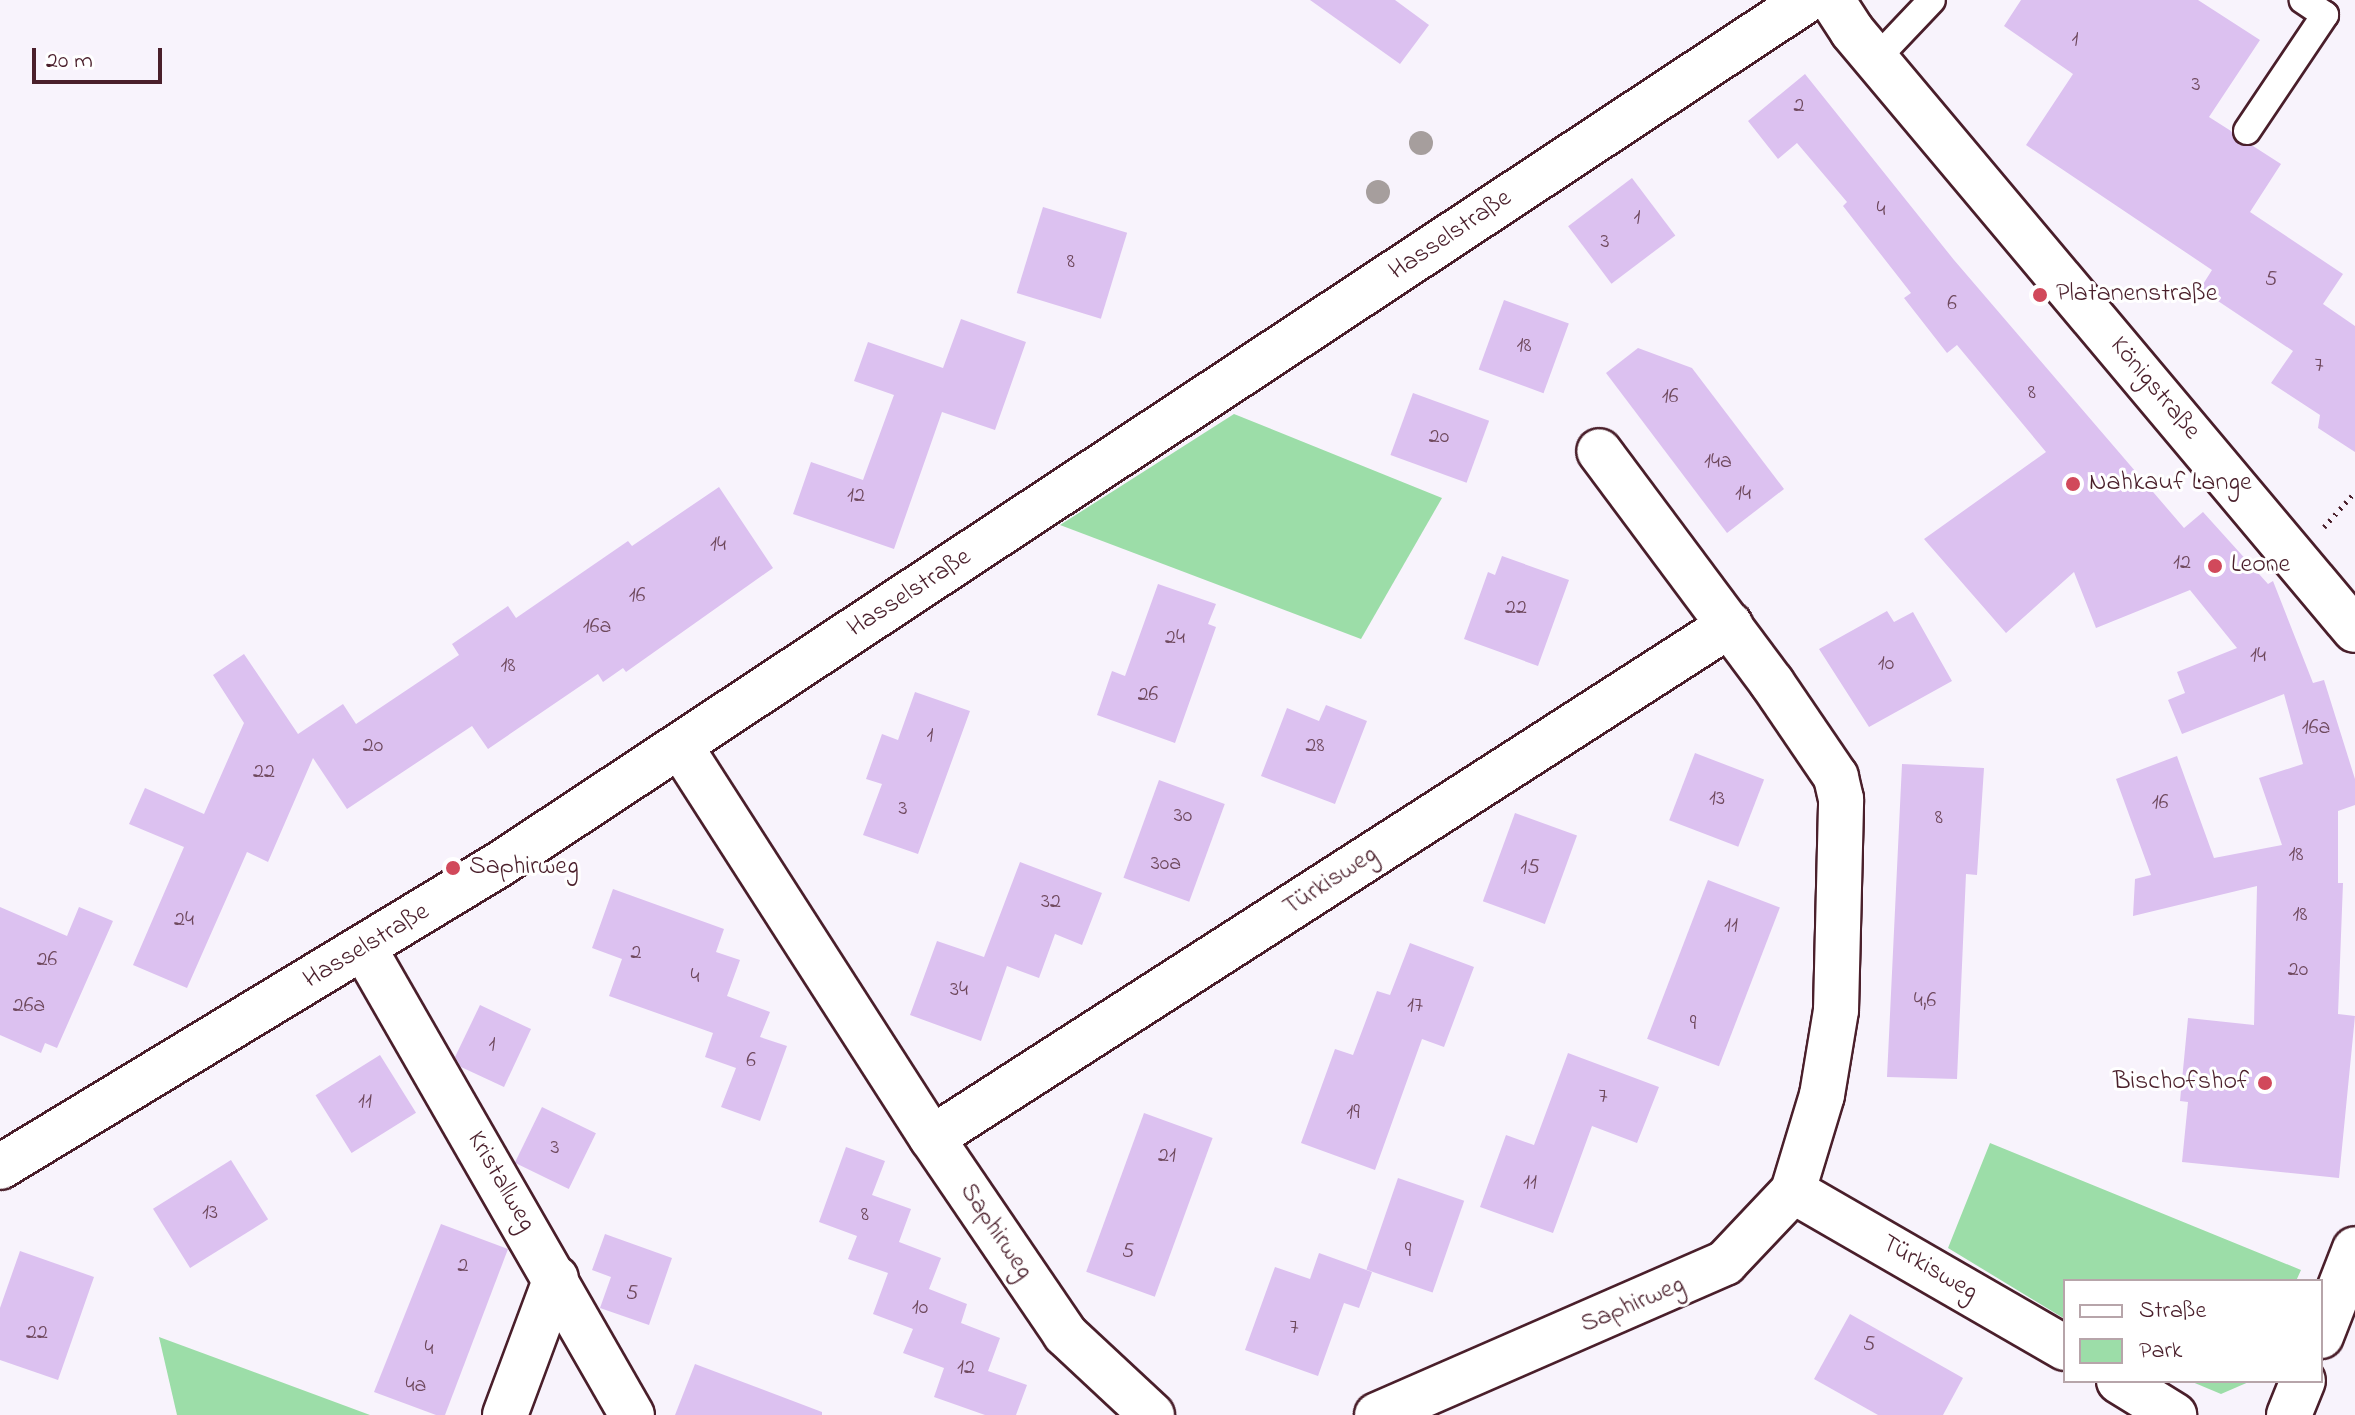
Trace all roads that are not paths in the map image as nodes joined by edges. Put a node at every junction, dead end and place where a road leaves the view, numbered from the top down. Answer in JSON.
{"nodes":[{"id":1,"x":1807,"y":0,"type":"edge"},
{"id":2,"x":1832,"y":0,"type":"edge"},
{"id":3,"x":1932,"y":0,"type":"edge"},
{"id":4,"x":2303,"y":0,"type":"edge"},
{"id":5,"x":1876,"y":59,"type":"junction"},
{"id":6,"x":2247,"y":131,"type":"dead end"},
{"id":7,"x":1599,"y":451,"type":"dead end"},
{"id":8,"x":1730,"y":625,"type":"junction"},
{"id":9,"x":2354,"y":626,"type":"edge"},
{"id":10,"x":680,"y":746,"type":"junction"},
{"id":11,"x":365,"y":950,"type":"junction"},
{"id":12,"x":932,"y":1138,"type":"junction"},
{"id":13,"x":0,"y":1167,"type":"edge"},
{"id":14,"x":1793,"y":1191,"type":"junction"},
{"id":15,"x":2355,"y":1249,"type":"edge"},
{"id":16,"x":556,"y":1278,"type":"junction"},
{"id":17,"x":2323,"y":1331,"type":"edge"},
{"id":18,"x":2063,"y":1347,"type":"edge"},
{"id":19,"x":2122,"y":1383,"type":"edge"},
{"id":20,"x":2302,"y":1383,"type":"edge"},
{"id":21,"x":505,"y":1415,"type":"edge"},
{"id":22,"x":632,"y":1415,"type":"edge"},
{"id":23,"x":1152,"y":1415,"type":"edge"},
{"id":24,"x":1377,"y":1415,"type":"edge"},
{"id":25,"x":2174,"y":1415,"type":"edge"},
{"id":26,"x":2289,"y":1415,"type":"edge"}],
"edges":[{"from":1,"to":10,"type":"street","name":"Hasselstraße"},
{"from":2,"to":5,"type":"street","name":"Königstraße"},
{"from":3,"to":5,"type":"lane"},
{"from":4,"to":6,"type":"lane"},
{"from":5,"to":9,"type":"street","name":"Königstraße"},
{"from":7,"to":8,"type":"street"},
{"from":8,"to":12,"type":"street","name":"Türkisweg"},
{"from":8,"to":14,"type":"street"},
{"from":10,"to":11,"type":"street","name":"Hasselstraße"},
{"from":10,"to":12,"type":"street","name":"Saphirweg"},
{"from":11,"to":13,"type":"street","name":"Hasselstraße"},
{"from":11,"to":16,"type":"street","name":"Kristallweg"},
{"from":12,"to":23,"type":"street","name":"Saphirweg"},
{"from":14,"to":18,"type":"street","name":"Türkisweg"},
{"from":14,"to":24,"type":"street","name":"Saphirweg"},
{"from":15,"to":17,"type":"street"},
{"from":16,"to":21,"type":"street"},
{"from":16,"to":22,"type":"street","name":"Kristallweg"},
{"from":19,"to":25,"type":"street"},
{"from":20,"to":26,"type":"street"}]}
